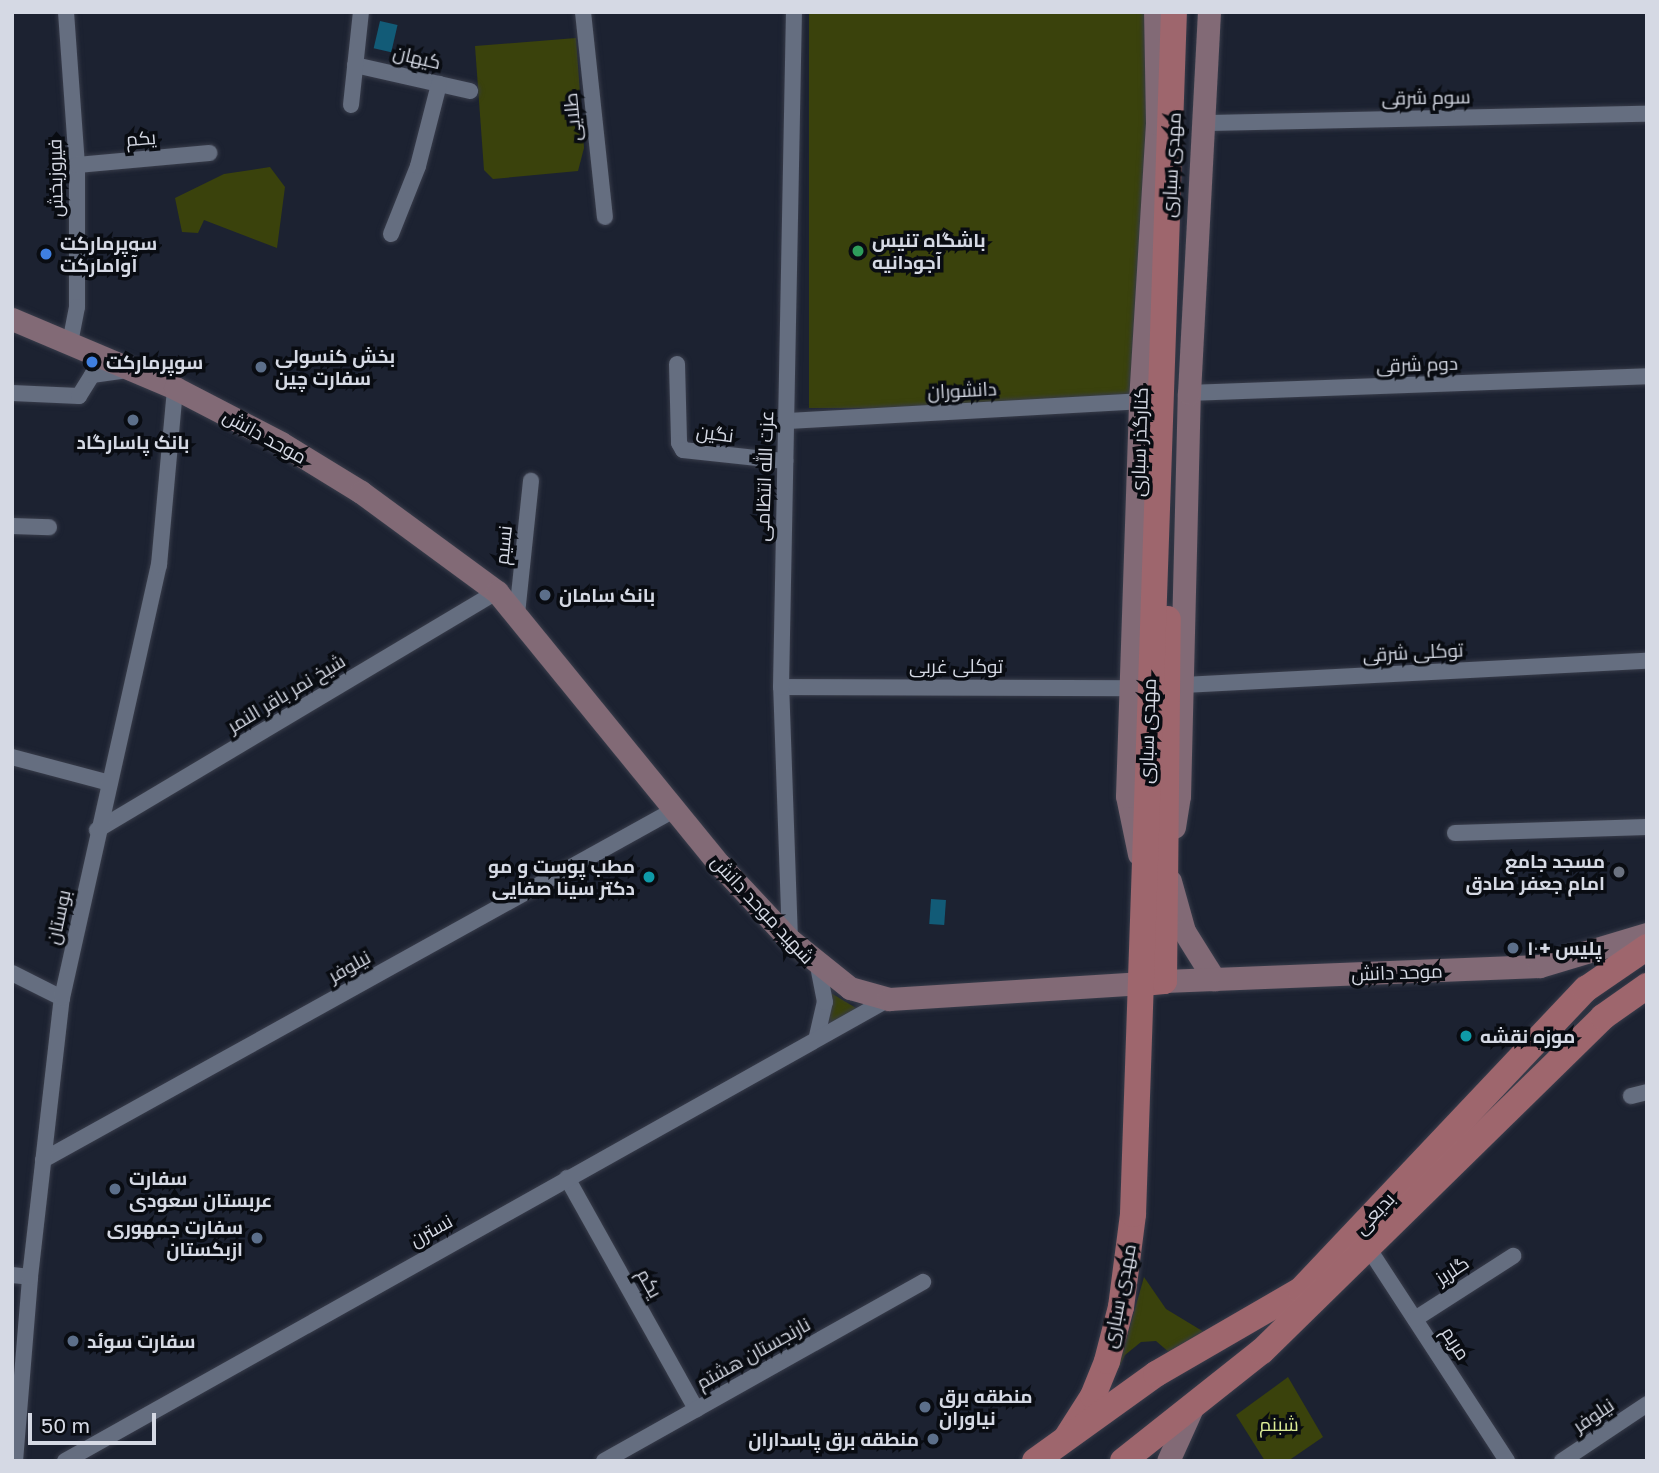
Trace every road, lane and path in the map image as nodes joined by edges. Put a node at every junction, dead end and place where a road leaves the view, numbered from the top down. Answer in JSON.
{"nodes":[{"id":1,"x":66,"y":12,"type":"edge"},
{"id":2,"x":361,"y":12,"type":"edge"},
{"id":3,"x":583,"y":12,"type":"edge"},
{"id":4,"x":794,"y":12,"type":"edge"},
{"id":5,"x":1155,"y":12,"type":"edge"},
{"id":6,"x":1174,"y":12,"type":"edge"},
{"id":7,"x":1189,"y":12,"type":"edge"},
{"id":8,"x":1209,"y":12,"type":"edge"},
{"id":9,"x":355,"y":65,"type":"junction"},
{"id":10,"x":439,"y":84,"type":"junction"},
{"id":11,"x":470,"y":91,"type":"dead end"},
{"id":12,"x":351,"y":105,"type":"dead end"},
{"id":13,"x":1647,"y":114,"type":"edge"},
{"id":14,"x":1205,"y":122,"type":"junction"},
{"id":15,"x":209,"y":153,"type":"dead end"},
{"id":16,"x":77,"y":165,"type":"junction"},
{"id":17,"x":605,"y":217,"type":"dead end"},
{"id":18,"x":391,"y":234,"type":"dead end"},
{"id":19,"x":12,"y":319,"type":"edge"},
{"id":20,"x":70,"y":343,"type":"junction"},
{"id":21,"x":677,"y":364,"type":"dead end"},
{"id":22,"x":130,"y":369,"type":"junction"},
{"id":23,"x":1647,"y":376,"type":"edge"},
{"id":24,"x":175,"y":388,"type":"junction"},
{"id":25,"x":1189,"y":393,"type":"junction"},
{"id":26,"x":12,"y":394,"type":"edge"},
{"id":27,"x":1140,"y":401,"type":"junction"},
{"id":28,"x":787,"y":421,"type":"junction"},
{"id":29,"x":785,"y":461,"type":"junction"},
{"id":30,"x":531,"y":481,"type":"dead end"},
{"id":31,"x":12,"y":526,"type":"edge"},
{"id":32,"x":49,"y":527,"type":"dead end"},
{"id":33,"x":497,"y":592,"type":"junction"},
{"id":34,"x":517,"y":614,"type":"junction"},
{"id":35,"x":1647,"y":661,"type":"edge"},
{"id":36,"x":1182,"y":685,"type":"junction"},
{"id":37,"x":781,"y":687,"type":"junction"},
{"id":38,"x":1130,"y":688,"type":"junction"},
{"id":39,"x":12,"y":757,"type":"edge"},
{"id":40,"x":110,"y":783,"type":"junction"},
{"id":41,"x":674,"y":810,"type":"junction"},
{"id":42,"x":1647,"y":827,"type":"edge"},
{"id":43,"x":97,"y":830,"type":"junction"},
{"id":44,"x":1455,"y":833,"type":"dead end"},
{"id":45,"x":1155,"y":871,"type":"junction"},
{"id":46,"x":1647,"y":934,"type":"edge"},
{"id":47,"x":790,"y":940,"type":"junction"},
{"id":48,"x":1647,"y":947,"type":"edge"},
{"id":49,"x":818,"y":967,"type":"junction"},
{"id":50,"x":12,"y":972,"type":"edge"},
{"id":51,"x":1214,"y":979,"type":"junction"},
{"id":52,"x":1154,"y":982,"type":"junction"},
{"id":53,"x":1647,"y":986,"type":"edge"},
{"id":54,"x":62,"y":998,"type":"junction"},
{"id":55,"x":889,"y":999,"type":"junction"},
{"id":56,"x":817,"y":1036,"type":"junction"},
{"id":57,"x":44,"y":1160,"type":"junction"},
{"id":58,"x":567,"y":1178,"type":"junction"},
{"id":59,"x":1368,"y":1249,"type":"junction"},
{"id":60,"x":1513,"y":1256,"type":"dead end"},
{"id":61,"x":12,"y":1275,"type":"edge"},
{"id":62,"x":30,"y":1277,"type":"junction"},
{"id":63,"x":923,"y":1282,"type":"dead end"},
{"id":64,"x":1415,"y":1319,"type":"junction"},
{"id":65,"x":1647,"y":1404,"type":"edge"},
{"id":66,"x":696,"y":1409,"type":"junction"},
{"id":67,"x":1191,"y":1410,"type":"junction"},
{"id":68,"x":1067,"y":1437,"type":"junction"},
{"id":69,"x":15,"y":1461,"type":"edge"},
{"id":70,"x":65,"y":1461,"type":"edge"},
{"id":71,"x":604,"y":1461,"type":"edge"},
{"id":72,"x":1035,"y":1461,"type":"edge"},
{"id":73,"x":1123,"y":1461,"type":"edge"},
{"id":74,"x":1168,"y":1461,"type":"edge"},
{"id":75,"x":1507,"y":1461,"type":"edge"},
{"id":76,"x":1562,"y":1461,"type":"edge"}],
"edges":[{"from":1,"to":16,"type":"street","name":"فیروزبخش"},
{"from":2,"to":9,"type":"street"},
{"from":3,"to":17,"type":"street","name":"طلایی"},
{"from":4,"to":28,"type":"street","name":"عزت الله انتظامی"},
{"from":5,"to":27,"type":"main road","name":"کنارگذر سباری"},
{"from":6,"to":45,"type":"main road","name":"مهدی سباری"},
{"from":7,"to":45,"type":"main road","name":"مهدی سباری"},
{"from":8,"to":14,"type":"main road"},
{"from":9,"to":10,"type":"street","name":"کیهان"},
{"from":9,"to":12,"type":"street"},
{"from":10,"to":11,"type":"street","name":"کیهان"},
{"from":10,"to":18,"type":"street"},
{"from":13,"to":14,"type":"street","name":"سوم شرقی"},
{"from":14,"to":25,"type":"main road"},
{"from":15,"to":16,"type":"street","name":"یکم"},
{"from":16,"to":20,"type":"street","name":"فیروزبخش"},
{"from":19,"to":20,"type":"main road","name":"موحد دانش"},
{"from":20,"to":22,"type":"main road","name":"موحد دانش"},
{"from":21,"to":29,"type":"street","name":"نگین"},
{"from":22,"to":24,"type":"main road","name":"موحد دانش"},
{"from":22,"to":26,"type":"street"},
{"from":23,"to":25,"type":"street","name":"دوم شرقی"},
{"from":24,"to":33,"type":"main road","name":"موحد دانش"},
{"from":24,"to":40,"type":"street","name":"بوستان"},
{"from":25,"to":36,"type":"main road"},
{"from":27,"to":28,"type":"street","name":"دانشوران"},
{"from":27,"to":38,"type":"main road","name":"کنارگذر سباری"},
{"from":28,"to":29,"type":"street","name":"عزت الله انتظامی"},
{"from":29,"to":37,"type":"street","name":"عزت الله انتظامی"},
{"from":30,"to":34,"type":"street","name":"نسیم"},
{"from":31,"to":32,"type":"street"},
{"from":33,"to":34,"type":"main road","name":"شهید موحد دانش"},
{"from":33,"to":43,"type":"street","name":"شیخ نمر باقر النمر"},
{"from":34,"to":41,"type":"main road","name":"شهید موحد دانش"},
{"from":35,"to":36,"type":"street","name":"توکلی شرقی"},
{"from":36,"to":45,"type":"main road"},
{"from":37,"to":38,"type":"street","name":"توکلی غربی"},
{"from":37,"to":47,"type":"street","name":"عزت الله انتظامی"},
{"from":38,"to":45,"type":"main road","name":"کنارگذر سباری"},
{"from":39,"to":40,"type":"street"},
{"from":40,"to":43,"type":"street","name":"بوستان"},
{"from":41,"to":47,"type":"main road","name":"شهید موحد دانش"},
{"from":41,"to":57,"type":"street","name":"نیلوفر"},
{"from":42,"to":44,"type":"street"},
{"from":43,"to":54,"type":"street","name":"بوستان"},
{"from":45,"to":51,"type":"main road","name":"کنارگذر سباری"},
{"from":45,"to":52,"type":"main road","name":"مهدی سباری"},
{"from":46,"to":51,"type":"main road","name":"موحد دانش"},
{"from":47,"to":49,"type":"main road","name":"شهید موحد دانش"},
{"from":48,"to":68,"type":"main road","name":"بدیعی"},
{"from":49,"to":55,"type":"main road","name":"شهید موحد دانش"},
{"from":49,"to":56,"type":"street"},
{"from":50,"to":54,"type":"street"},
{"from":51,"to":52,"type":"main road","name":"موحد دانش"},
{"from":52,"to":55,"type":"main road","name":"شهید موحد دانش"},
{"from":52,"to":68,"type":"main road","name":"مهدی سباری"},
{"from":53,"to":59,"type":"main road","name":"بدیعی"},
{"from":54,"to":57,"type":"street","name":"بوستان"},
{"from":55,"to":56,"type":"street","name":"نسترن"},
{"from":56,"to":58,"type":"street","name":"نسترن"},
{"from":57,"to":62,"type":"street","name":"بوستان"},
{"from":58,"to":66,"type":"street","name":"یکم"},
{"from":58,"to":70,"type":"street","name":"نسترن"},
{"from":59,"to":64,"type":"street","name":"مریم"},
{"from":59,"to":67,"type":"main road","name":"بدیعی"},
{"from":60,"to":64,"type":"street","name":"گلریز"},
{"from":61,"to":62,"type":"street"},
{"from":62,"to":69,"type":"street","name":"بوستان"},
{"from":63,"to":66,"type":"street","name":"نارنجستان هشتم"},
{"from":64,"to":75,"type":"street","name":"مریم"},
{"from":65,"to":76,"type":"street","name":"نیلوفر"},
{"from":66,"to":71,"type":"street","name":"نارنجستان هشتم"},
{"from":67,"to":73,"type":"main road","name":"بدیعی"},
{"from":67,"to":74,"type":"main road"},
{"from":68,"to":72,"type":"main road","name":"بدیعی"}]}
